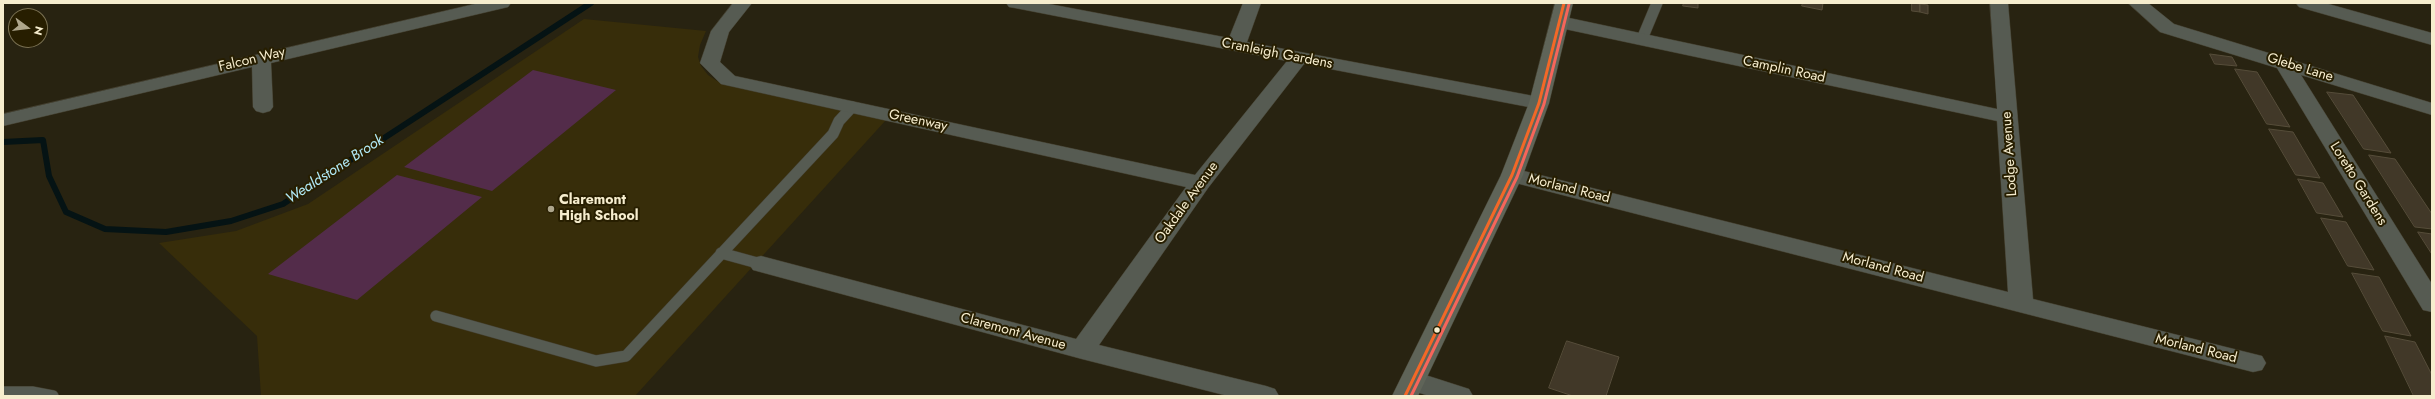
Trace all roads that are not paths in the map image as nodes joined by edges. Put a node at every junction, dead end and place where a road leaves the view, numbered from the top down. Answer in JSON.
{"nodes":[{"id":1,"x":502,"y":3,"type":"edge"},
{"id":2,"x":743,"y":3,"type":"edge"},
{"id":3,"x":1015,"y":3,"type":"edge"},
{"id":4,"x":1252,"y":3,"type":"edge"},
{"id":5,"x":1657,"y":3,"type":"edge"},
{"id":6,"x":1999,"y":3,"type":"edge"},
{"id":7,"x":2137,"y":3,"type":"edge"},
{"id":8,"x":2306,"y":3,"type":"edge"},
{"id":9,"x":1562,"y":12,"type":"edge"},
{"id":10,"x":1642,"y":39,"type":"junction"},
{"id":11,"x":2432,"y":39,"type":"edge"},
{"id":12,"x":1236,"y":46,"type":"junction"},
{"id":13,"x":261,"y":58,"type":"junction"},
{"id":14,"x":1298,"y":59,"type":"junction"},
{"id":15,"x":2284,"y":64,"type":"junction"},
{"id":16,"x":1539,"y":103,"type":"junction"},
{"id":17,"x":263,"y":107,"type":"dead end"},
{"id":18,"x":852,"y":107,"type":"junction"},
{"id":19,"x":2432,"y":109,"type":"edge"},
{"id":20,"x":2007,"y":117,"type":"junction"},
{"id":21,"x":3,"y":120,"type":"edge"},
{"id":22,"x":1512,"y":175,"type":"junction"},
{"id":23,"x":1200,"y":183,"type":"junction"},
{"id":24,"x":721,"y":253,"type":"junction"},
{"id":25,"x":761,"y":264,"type":"joint"},
{"id":26,"x":2021,"y":304,"type":"junction"},
{"id":27,"x":2432,"y":304,"type":"edge"},
{"id":28,"x":436,"y":316,"type":"dead end"},
{"id":29,"x":1082,"y":350,"type":"junction"},
{"id":30,"x":2253,"y":363,"type":"dead end"},
{"id":31,"x":1409,"y":389,"type":"edge"},
{"id":32,"x":3,"y":392,"type":"edge"},
{"id":33,"x":53,"y":396,"type":"edge"},
{"id":34,"x":1266,"y":396,"type":"edge"},
{"id":35,"x":1460,"y":396,"type":"edge"}],
"edges":[{"from":1,"to":13,"type":"street","name":"Falcon Way"},
{"from":2,"to":18,"type":"street","name":"Greenway"},
{"from":3,"to":12,"type":"street","name":"Cranleigh Gardens"},
{"from":4,"to":12,"type":"street"},
{"from":5,"to":10,"type":"lane"},
{"from":6,"to":20,"type":"street","name":"Lodge Avenue"},
{"from":7,"to":15,"type":"street","name":"Glebe Lane"},
{"from":8,"to":11,"type":"street"},
{"from":9,"to":10,"type":"street","name":"Camplin Road"},
{"from":9,"to":16,"type":"main road"},
{"from":10,"to":20,"type":"street","name":"Camplin Road"},
{"from":12,"to":14,"type":"street","name":"Cranleigh Gardens"},
{"from":13,"to":17,"type":"street"},
{"from":13,"to":21,"type":"street","name":"Falcon Way"},
{"from":14,"to":16,"type":"street","name":"Cranleigh Gardens"},
{"from":14,"to":23,"type":"street","name":"Oakdale Avenue"},
{"from":15,"to":19,"type":"street","name":"Glebe Lane"},
{"from":15,"to":27,"type":"street","name":"Loretto Gardens"},
{"from":16,"to":22,"type":"main road"},
{"from":18,"to":23,"type":"street","name":"Greenway"},
{"from":18,"to":24,"type":"lane"},
{"from":20,"to":26,"type":"street","name":"Lodge Avenue"},
{"from":22,"to":26,"type":"street","name":"Morland Road"},
{"from":22,"to":31,"type":"main road"},
{"from":23,"to":29,"type":"street","name":"Oakdale Avenue"},
{"from":24,"to":25,"type":"lane"},
{"from":24,"to":28,"type":"lane"},
{"from":25,"to":29,"type":"street","name":"Claremont Avenue"},
{"from":26,"to":30,"type":"street","name":"Morland Road"},
{"from":29,"to":34,"type":"street","name":"Claremont Avenue"},
{"from":31,"to":35,"type":"street"},
{"from":32,"to":33,"type":"lane"}]}
